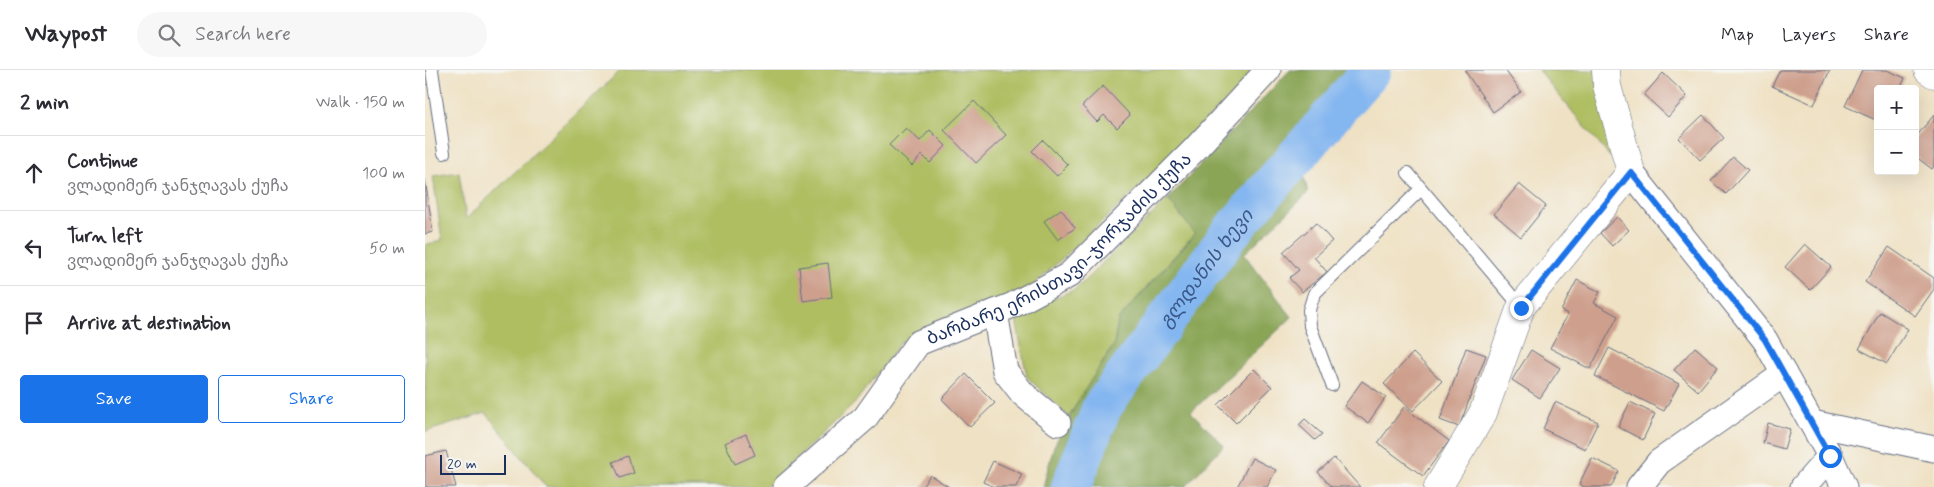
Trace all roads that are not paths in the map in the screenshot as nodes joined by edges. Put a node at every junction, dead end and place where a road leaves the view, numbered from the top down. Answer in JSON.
{"nodes":[{"id":1,"x":432,"y":70,"type":"edge"},
{"id":2,"x":1268,"y":70,"type":"edge"},
{"id":3,"x":1606,"y":70,"type":"edge"},
{"id":4,"x":1928,"y":70,"type":"edge"},
{"id":5,"x":1934,"y":74,"type":"edge"},
{"id":6,"x":444,"y":153,"type":"dead end"},
{"id":7,"x":1631,"y":172,"type":"junction"},
{"id":8,"x":1408,"y":173,"type":"dead end"},
{"id":9,"x":1421,"y":189,"type":"junction"},
{"id":10,"x":1521,"y":308,"type":"junction"},
{"id":11,"x":995,"y":312,"type":"junction"},
{"id":12,"x":1783,"y":374,"type":"junction"},
{"id":13,"x":1332,"y":385,"type":"dead end"},
{"id":14,"x":1058,"y":423,"type":"dead end"},
{"id":15,"x":1812,"y":423,"type":"junction"},
{"id":16,"x":1934,"y":449,"type":"edge"},
{"id":17,"x":1830,"y":456,"type":"junction"},
{"id":18,"x":786,"y":487,"type":"edge"},
{"id":19,"x":1438,"y":487,"type":"edge"},
{"id":20,"x":1639,"y":487,"type":"edge"},
{"id":21,"x":1803,"y":487,"type":"edge"},
{"id":22,"x":1844,"y":487,"type":"edge"}],
"edges":[{"from":1,"to":6,"type":"lane"},
{"from":2,"to":11,"type":"street","name":"ბარბარე ერისთავი-ჯორჯაძის ქუჩა"},
{"from":3,"to":7,"type":"street"},
{"from":4,"to":5,"type":"street"},
{"from":7,"to":10,"type":"street"},
{"from":7,"to":12,"type":"street"},
{"from":8,"to":9,"type":"lane"},
{"from":9,"to":10,"type":"lane"},
{"from":9,"to":13,"type":"lane"},
{"from":10,"to":19,"type":"street"},
{"from":11,"to":14,"type":"street"},
{"from":11,"to":18,"type":"street","name":"ბარბარე ერისთავი-ჯორჯაძის ქუჩა"},
{"from":12,"to":15,"type":"street"},
{"from":12,"to":20,"type":"street"},
{"from":15,"to":16,"type":"street"},
{"from":15,"to":17,"type":"street"},
{"from":17,"to":21,"type":"street"},
{"from":17,"to":22,"type":"street"}]}
